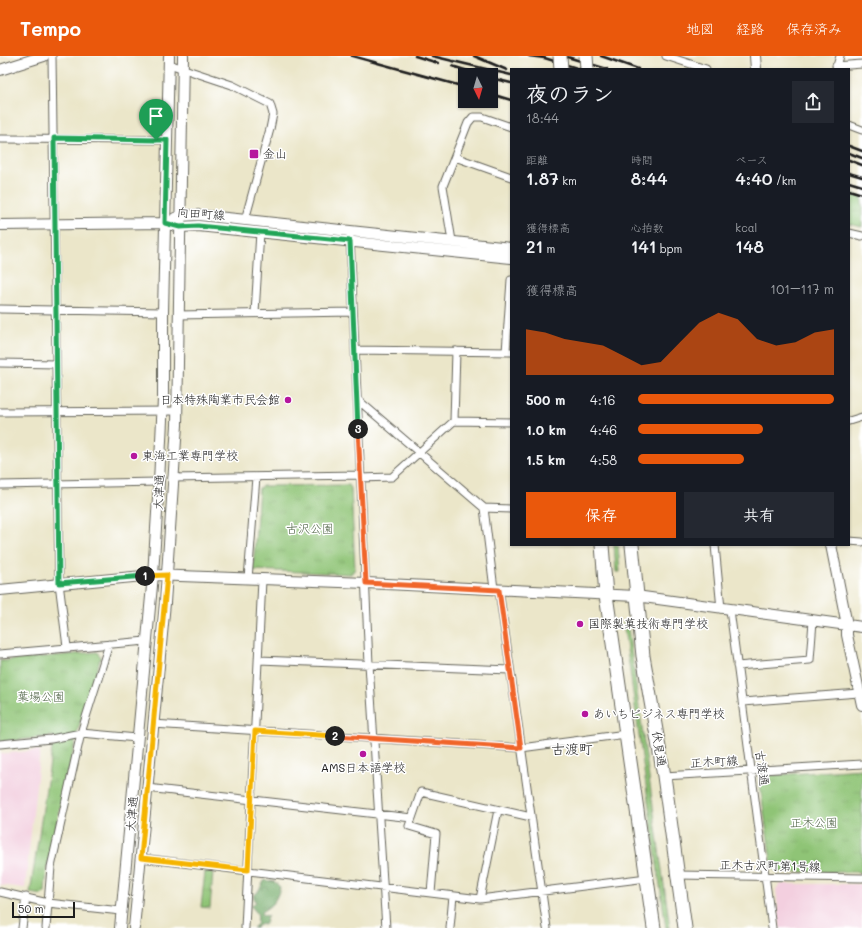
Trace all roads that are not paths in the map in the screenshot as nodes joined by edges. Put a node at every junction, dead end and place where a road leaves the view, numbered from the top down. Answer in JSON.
{"nodes":[{"id":1,"x":44,"y":56,"type":"edge"},
{"id":2,"x":52,"y":56,"type":"edge"},
{"id":3,"x":183,"y":56,"type":"edge"},
{"id":4,"x":560,"y":56,"type":"edge"},
{"id":5,"x":586,"y":56,"type":"edge"},
{"id":6,"x":666,"y":56,"type":"edge"},
{"id":7,"x":755,"y":56,"type":"edge"},
{"id":8,"x":840,"y":56,"type":"edge"},
{"id":9,"x":169,"y":60,"type":"edge"},
{"id":10,"x":862,"y":64,"type":"edge"},
{"id":11,"x":561,"y":68,"type":"edge"},
{"id":12,"x":587,"y":68,"type":"edge"},
{"id":13,"x":703,"y":68,"type":"edge"},
{"id":14,"x":756,"y":68,"type":"edge"},
{"id":15,"x":836,"y":68,"type":"edge"},
{"id":16,"x":183,"y":69,"type":"junction"},
{"id":17,"x":0,"y":70,"type":"edge"},
{"id":18,"x":850,"y":125,"type":"edge"},
{"id":19,"x":510,"y":127,"type":"edge"},
{"id":20,"x":862,"y":130,"type":"edge"},
{"id":21,"x":54,"y":138,"type":"junction"},
{"id":22,"x":0,"y":139,"type":"edge"},
{"id":23,"x":167,"y":140,"type":"junction"},
{"id":24,"x":456,"y":157,"type":"junction"},
{"id":25,"x":510,"y":178,"type":"edge"},
{"id":26,"x":180,"y":216,"type":"junction"},
{"id":27,"x":245,"y":220,"type":"junction"},
{"id":28,"x":165,"y":223,"type":"junction"},
{"id":29,"x":0,"y":225,"type":"edge"},
{"id":30,"x":54,"y":225,"type":"junction"},
{"id":31,"x":180,"y":227,"type":"junction"},
{"id":32,"x":260,"y":232,"type":"junction"},
{"id":33,"x":850,"y":233,"type":"edge"},
{"id":34,"x":350,"y":236,"type":"junction"},
{"id":35,"x":862,"y":236,"type":"edge"},
{"id":36,"x":452,"y":242,"type":"junction"},
{"id":37,"x":510,"y":248,"type":"edge"},
{"id":38,"x":510,"y":258,"type":"edge"},
{"id":39,"x":510,"y":304,"type":"edge"},
{"id":40,"x":0,"y":309,"type":"edge"},
{"id":41,"x":55,"y":310,"type":"junction"},
{"id":42,"x":163,"y":312,"type":"junction"},
{"id":43,"x":353,"y":312,"type":"junction"},
{"id":44,"x":255,"y":313,"type":"junction"},
{"id":45,"x":178,"y":315,"type":"junction"},
{"id":46,"x":355,"y":350,"type":"junction"},
{"id":47,"x":456,"y":351,"type":"junction"},
{"id":48,"x":508,"y":352,"type":"edge"},
{"id":49,"x":0,"y":363,"type":"edge"},
{"id":50,"x":56,"y":364,"type":"junction"},
{"id":51,"x":358,"y":400,"type":"junction"},
{"id":52,"x":162,"y":411,"type":"junction"},
{"id":53,"x":0,"y":412,"type":"edge"},
{"id":54,"x":56,"y":412,"type":"junction"},
{"id":55,"x":177,"y":412,"type":"junction"},
{"id":56,"x":862,"y":417,"type":"edge"},
{"id":57,"x":454,"y":421,"type":"junction"},
{"id":58,"x":850,"y":421,"type":"edge"},
{"id":59,"x":510,"y":422,"type":"edge"},
{"id":60,"x":419,"y":453,"type":"junction"},
{"id":61,"x":256,"y":477,"type":"junction"},
{"id":62,"x":360,"y":477,"type":"junction"},
{"id":63,"x":172,"y":478,"type":"junction"},
{"id":64,"x":158,"y":482,"type":"junction"},
{"id":65,"x":58,"y":484,"type":"junction"},
{"id":66,"x":0,"y":485,"type":"edge"},
{"id":67,"x":484,"y":508,"type":"junction"},
{"id":68,"x":510,"y":509,"type":"edge"},
{"id":69,"x":850,"y":541,"type":"edge"},
{"id":70,"x":862,"y":542,"type":"edge"},
{"id":71,"x":602,"y":546,"type":"edge"},
{"id":72,"x":632,"y":546,"type":"edge"},
{"id":73,"x":715,"y":546,"type":"edge"},
{"id":74,"x":831,"y":546,"type":"edge"},
{"id":75,"x":153,"y":575,"type":"junction"},
{"id":76,"x":167,"y":575,"type":"junction"},
{"id":77,"x":248,"y":579,"type":"junction"},
{"id":78,"x":262,"y":580,"type":"junction"},
{"id":79,"x":59,"y":583,"type":"junction"},
{"id":80,"x":366,"y":583,"type":"junction"},
{"id":81,"x":497,"y":589,"type":"junction"},
{"id":82,"x":0,"y":590,"type":"edge"},
{"id":83,"x":606,"y":595,"type":"junction"},
{"id":84,"x":636,"y":596,"type":"junction"},
{"id":85,"x":726,"y":610,"type":"junction"},
{"id":86,"x":812,"y":621,"type":"junction"},
{"id":87,"x":847,"y":625,"type":"junction"},
{"id":88,"x":862,"y":627,"type":"edge"},
{"id":89,"x":146,"y":641,"type":"junction"},
{"id":90,"x":109,"y":644,"type":"junction"},
{"id":91,"x":67,"y":647,"type":"junction"},
{"id":92,"x":0,"y":654,"type":"edge"},
{"id":93,"x":259,"y":660,"type":"junction"},
{"id":94,"x":369,"y":664,"type":"junction"},
{"id":95,"x":737,"y":666,"type":"junction"},
{"id":96,"x":510,"y":670,"type":"junction"},
{"id":97,"x":859,"y":693,"type":"junction"},
{"id":98,"x":742,"y":702,"type":"junction"},
{"id":99,"x":862,"y":705,"type":"edge"},
{"id":100,"x":152,"y":724,"type":"junction"},
{"id":101,"x":255,"y":731,"type":"junction"},
{"id":102,"x":81,"y":733,"type":"junction"},
{"id":103,"x":626,"y":734,"type":"junction"},
{"id":104,"x":137,"y":738,"type":"junction"},
{"id":105,"x":375,"y":738,"type":"junction"},
{"id":106,"x":0,"y":744,"type":"edge"},
{"id":107,"x":521,"y":748,"type":"junction"},
{"id":108,"x":862,"y":764,"type":"edge"},
{"id":109,"x":751,"y":771,"type":"junction"},
{"id":110,"x":664,"y":776,"type":"junction"},
{"id":111,"x":147,"y":788,"type":"junction"},
{"id":112,"x":251,"y":800,"type":"junction"},
{"id":113,"x":498,"y":810,"type":"junction"},
{"id":114,"x":379,"y":814,"type":"junction"},
{"id":115,"x":531,"y":817,"type":"junction"},
{"id":116,"x":412,"y":818,"type":"junction"},
{"id":117,"x":141,"y":858,"type":"junction"},
{"id":118,"x":248,"y":870,"type":"junction"},
{"id":119,"x":678,"y":875,"type":"junction"},
{"id":120,"x":766,"y":877,"type":"junction"},
{"id":121,"x":647,"y":878,"type":"junction"},
{"id":122,"x":862,"y":878,"type":"edge"},
{"id":123,"x":383,"y":887,"type":"junction"},
{"id":124,"x":542,"y":891,"type":"junction"},
{"id":125,"x":0,"y":892,"type":"edge"},
{"id":126,"x":431,"y":893,"type":"junction"},
{"id":127,"x":453,"y":896,"type":"junction"},
{"id":128,"x":26,"y":897,"type":"junction"},
{"id":129,"x":480,"y":899,"type":"junction"},
{"id":130,"x":48,"y":903,"type":"junction"},
{"id":131,"x":121,"y":911,"type":"junction"},
{"id":132,"x":22,"y":928,"type":"edge"},
{"id":133,"x":46,"y":928,"type":"edge"},
{"id":134,"x":120,"y":928,"type":"edge"},
{"id":135,"x":134,"y":928,"type":"edge"},
{"id":136,"x":245,"y":928,"type":"edge"},
{"id":137,"x":386,"y":928,"type":"edge"},
{"id":138,"x":450,"y":928,"type":"edge"},
{"id":139,"x":547,"y":928,"type":"edge"},
{"id":140,"x":654,"y":928,"type":"edge"},
{"id":141,"x":685,"y":928,"type":"edge"},
{"id":142,"x":772,"y":928,"type":"edge"}],
"edges":[{"from":1,"to":17,"type":"street"},
{"from":2,"to":21,"type":"street"},
{"from":3,"to":16,"type":"street","name":"大津通"},
{"from":4,"to":11,"type":"highway","bridge":true},
{"from":5,"to":12,"type":"highway","bridge":true},
{"from":6,"to":13,"type":"street"},
{"from":7,"to":14,"type":"street"},
{"from":8,"to":15,"type":"street"},
{"from":9,"to":16,"type":"street"},
{"from":9,"to":23,"type":"street","name":"大津通"},
{"from":10,"to":15,"type":"street"},
{"from":16,"to":26,"type":"street","name":"大津通"},
{"from":16,"to":27,"type":"street"},
{"from":18,"to":20,"type":"street"},
{"from":19,"to":24,"type":"street"},
{"from":21,"to":22,"type":"street"},
{"from":21,"to":23,"type":"street"},
{"from":21,"to":30,"type":"street"},
{"from":23,"to":28,"type":"street","name":"大津通"},
{"from":24,"to":25,"type":"street"},
{"from":24,"to":36,"type":"street"},
{"from":26,"to":27,"type":"street","name":"向田町線"},
{"from":26,"to":28,"type":"street","name":"向田町線"},
{"from":26,"to":31,"type":"street","name":"大津通"},
{"from":27,"to":34,"type":"street","name":"向田町線"},
{"from":28,"to":30,"type":"street"},
{"from":28,"to":31,"type":"street","name":"向田町線"},
{"from":28,"to":42,"type":"street","name":"大津通"},
{"from":29,"to":30,"type":"street"},
{"from":30,"to":41,"type":"street"},
{"from":31,"to":32,"type":"street","name":"向田町線"},
{"from":31,"to":45,"type":"street","name":"大津通"},
{"from":32,"to":34,"type":"street","name":"向田町線"},
{"from":32,"to":44,"type":"street"},
{"from":33,"to":35,"type":"street"},
{"from":34,"to":36,"type":"street","name":"向田町線"},
{"from":34,"to":38,"type":"street","name":"向田町線"},
{"from":34,"to":43,"type":"street"},
{"from":36,"to":37,"type":"street","name":"向田町線"},
{"from":39,"to":48,"type":"street"},
{"from":40,"to":41,"type":"street"},
{"from":41,"to":42,"type":"street"},
{"from":41,"to":50,"type":"street"},
{"from":42,"to":52,"type":"street","name":"大津通"},
{"from":43,"to":44,"type":"street"},
{"from":43,"to":46,"type":"street"},
{"from":44,"to":45,"type":"street"},
{"from":45,"to":55,"type":"street","name":"大津通"},
{"from":46,"to":47,"type":"street"},
{"from":46,"to":51,"type":"street"},
{"from":47,"to":48,"type":"street"},
{"from":47,"to":57,"type":"street"},
{"from":49,"to":50,"type":"street"},
{"from":50,"to":54,"type":"street"},
{"from":51,"to":60,"type":"street"},
{"from":51,"to":62,"type":"street"},
{"from":52,"to":54,"type":"street"},
{"from":52,"to":55,"type":"street"},
{"from":52,"to":64,"type":"street","name":"大津通"},
{"from":53,"to":54,"type":"street"},
{"from":54,"to":65,"type":"street"},
{"from":55,"to":63,"type":"street","name":"大津通"},
{"from":56,"to":58,"type":"street"},
{"from":57,"to":59,"type":"street"},
{"from":57,"to":60,"type":"street"},
{"from":60,"to":62,"type":"street"},
{"from":60,"to":67,"type":"street"},
{"from":61,"to":62,"type":"street"},
{"from":61,"to":63,"type":"street"},
{"from":61,"to":77,"type":"street"},
{"from":62,"to":80,"type":"street"},
{"from":63,"to":76,"type":"street","name":"大津通"},
{"from":64,"to":65,"type":"street"},
{"from":64,"to":75,"type":"street","name":"大津通"},
{"from":65,"to":66,"type":"street"},
{"from":65,"to":79,"type":"street"},
{"from":67,"to":68,"type":"street"},
{"from":67,"to":81,"type":"street"},
{"from":69,"to":70,"type":"street"},
{"from":71,"to":83,"type":"highway"},
{"from":72,"to":84,"type":"highway","name":"伏見通"},
{"from":73,"to":85,"type":"street","name":"古渡通"},
{"from":74,"to":87,"type":"street"},
{"from":75,"to":76,"type":"street"},
{"from":75,"to":79,"type":"street"},
{"from":75,"to":89,"type":"street","name":"大津通"},
{"from":76,"to":77,"type":"street"},
{"from":76,"to":100,"type":"street","name":"大津通"},
{"from":77,"to":78,"type":"street"},
{"from":78,"to":80,"type":"street"},
{"from":78,"to":93,"type":"street"},
{"from":79,"to":82,"type":"street"},
{"from":79,"to":91,"type":"street"},
{"from":80,"to":81,"type":"street"},
{"from":80,"to":94,"type":"street"},
{"from":81,"to":83,"type":"street"},
{"from":81,"to":96,"type":"street"},
{"from":83,"to":84,"type":"street"},
{"from":83,"to":103,"type":"highway"},
{"from":84,"to":85,"type":"street"},
{"from":84,"to":110,"type":"highway","name":"伏見通"},
{"from":85,"to":86,"type":"street"},
{"from":85,"to":95,"type":"street","name":"古渡通"},
{"from":86,"to":87,"type":"street"},
{"from":86,"to":95,"type":"street"},
{"from":87,"to":88,"type":"street"},
{"from":87,"to":97,"type":"street"},
{"from":89,"to":90,"type":"street"},
{"from":89,"to":104,"type":"street","name":"大津通"},
{"from":90,"to":91,"type":"street"},
{"from":90,"to":102,"type":"street"},
{"from":91,"to":92,"type":"street"},
{"from":93,"to":94,"type":"street"},
{"from":93,"to":101,"type":"street"},
{"from":94,"to":96,"type":"street"},
{"from":94,"to":105,"type":"street"},
{"from":95,"to":98,"type":"street","name":"古渡通"},
{"from":96,"to":107,"type":"street"},
{"from":97,"to":98,"type":"street"},
{"from":97,"to":99,"type":"street"},
{"from":98,"to":109,"type":"street","name":"古渡通"},
{"from":100,"to":101,"type":"street"},
{"from":100,"to":111,"type":"street","name":"大津通"},
{"from":101,"to":105,"type":"street"},
{"from":101,"to":112,"type":"street"},
{"from":102,"to":104,"type":"street"},
{"from":102,"to":106,"type":"street"},
{"from":102,"to":130,"type":"street"},
{"from":103,"to":107,"type":"street"},
{"from":103,"to":121,"type":"highway"},
{"from":104,"to":131,"type":"street","name":"大津通"},
{"from":105,"to":107,"type":"street"},
{"from":105,"to":114,"type":"street"},
{"from":107,"to":115,"type":"street"},
{"from":108,"to":109,"type":"street","name":"正木町線"},
{"from":109,"to":110,"type":"street","name":"正木町線"},
{"from":109,"to":120,"type":"street","name":"古渡通"},
{"from":110,"to":119,"type":"highway","name":"伏見通"},
{"from":111,"to":112,"type":"street"},
{"from":111,"to":117,"type":"street","name":"大津通"},
{"from":112,"to":114,"type":"street"},
{"from":112,"to":118,"type":"street"},
{"from":113,"to":115,"type":"street"},
{"from":113,"to":116,"type":"street"},
{"from":113,"to":129,"type":"street"},
{"from":114,"to":116,"type":"street"},
{"from":114,"to":123,"type":"street"},
{"from":115,"to":124,"type":"street"},
{"from":116,"to":126,"type":"street"},
{"from":117,"to":118,"type":"street"},
{"from":117,"to":135,"type":"street","name":"大津通"},
{"from":118,"to":123,"type":"street"},
{"from":118,"to":136,"type":"street"},
{"from":119,"to":120,"type":"street","name":"正木古沢町第1号線"},
{"from":119,"to":141,"type":"highway","name":"伏見通"},
{"from":120,"to":122,"type":"street","name":"正木古沢町第1号線"},
{"from":120,"to":142,"type":"street","name":"古渡通"},
{"from":121,"to":124,"type":"street"},
{"from":121,"to":140,"type":"highway"},
{"from":123,"to":126,"type":"street"},
{"from":123,"to":137,"type":"street"},
{"from":124,"to":129,"type":"street"},
{"from":124,"to":139,"type":"street"},
{"from":125,"to":128,"type":"street"},
{"from":126,"to":127,"type":"street"},
{"from":127,"to":129,"type":"street"},
{"from":127,"to":138,"type":"street"},
{"from":128,"to":130,"type":"street"},
{"from":128,"to":132,"type":"street"},
{"from":130,"to":131,"type":"street"},
{"from":130,"to":133,"type":"street"},
{"from":131,"to":134,"type":"street","name":"大津通"}]}
